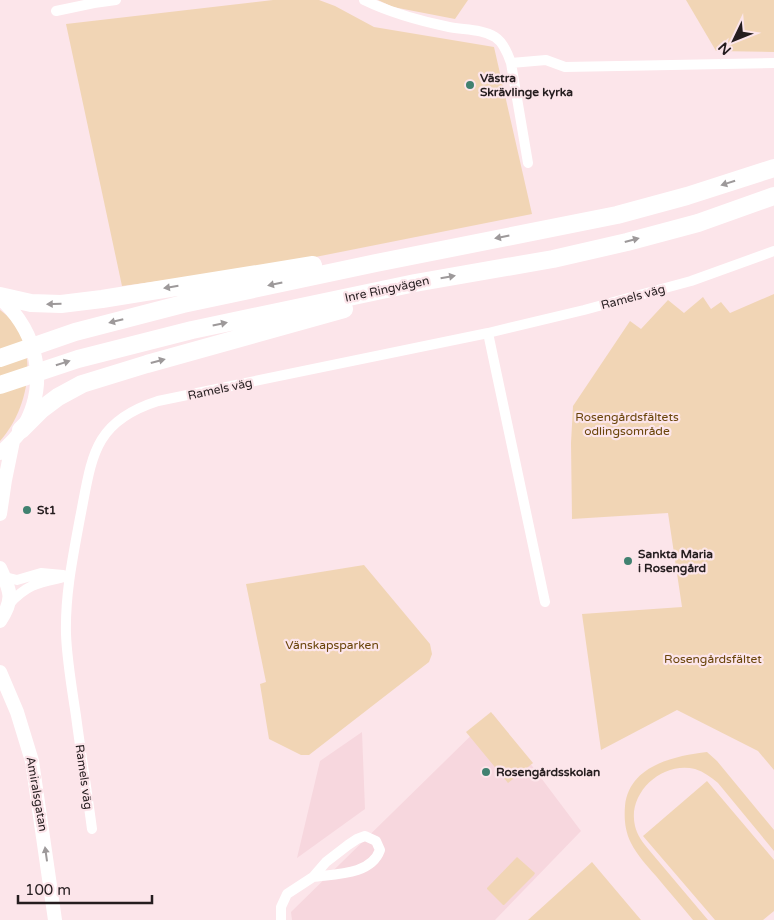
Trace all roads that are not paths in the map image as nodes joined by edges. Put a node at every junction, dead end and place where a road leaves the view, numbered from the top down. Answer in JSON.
{"nodes":[{"id":1,"x":116,"y":0,"type":"edge"},
{"id":2,"x":364,"y":0,"type":"edge"},
{"id":3,"x":56,"y":11,"type":"dead end"},
{"id":4,"x":511,"y":63,"type":"junction"},
{"id":5,"x":774,"y":64,"type":"edge"},
{"id":6,"x":528,"y":163,"type":"dead end"},
{"id":7,"x":774,"y":168,"type":"edge"},
{"id":8,"x":774,"y":196,"type":"edge"},
{"id":9,"x":774,"y":251,"type":"edge"},
{"id":10,"x":376,"y":262,"type":"junction"},
{"id":11,"x":415,"y":283,"type":"junction"},
{"id":12,"x":0,"y":297,"type":"edge"},
{"id":13,"x":488,"y":333,"type":"junction"},
{"id":14,"x":0,"y":358,"type":"edge"},
{"id":15,"x":0,"y":385,"type":"edge"},
{"id":16,"x":17,"y":436,"type":"junction"},
{"id":17,"x":0,"y":453,"type":"edge"},
{"id":18,"x":0,"y":514,"type":"edge"},
{"id":19,"x":1,"y":571,"type":"edge"},
{"id":20,"x":69,"y":576,"type":"junction"},
{"id":21,"x":545,"y":602,"type":"dead end"},
{"id":22,"x":3,"y":615,"type":"edge"},
{"id":23,"x":0,"y":672,"type":"edge"},
{"id":24,"x":92,"y":829,"type":"dead end"},
{"id":25,"x":313,"y":877,"type":"junction"},
{"id":26,"x":55,"y":920,"type":"edge"},
{"id":27,"x":281,"y":920,"type":"edge"}],
"edges":[{"from":1,"to":3,"type":"street"},
{"from":2,"to":4,"type":"street"},
{"from":4,"to":5,"type":"street"},
{"from":4,"to":6,"type":"street"},
{"from":7,"to":10,"type":"highway","one_way":true},
{"from":11,"to":8,"type":"highway","name":"Inre Ringvägen","one_way":true},
{"from":9,"to":13,"type":"street","name":"Ramels väg"},
{"from":10,"to":12,"type":"highway","one_way":true},
{"from":10,"to":14,"type":"highway","one_way":true},
{"from":15,"to":11,"type":"highway","name":"Inre Ringvägen","one_way":true},
{"from":16,"to":11,"type":"highway","one_way":true},
{"from":12,"to":16,"type":"main road"},
{"from":13,"to":20,"type":"street","name":"Ramels väg"},
{"from":13,"to":21,"type":"street"},
{"from":16,"to":17,"type":"main road"},
{"from":16,"to":18,"type":"main road"},
{"from":19,"to":20,"type":"street"},
{"from":19,"to":22,"type":"main road"},
{"from":20,"to":22,"type":"street"},
{"from":20,"to":24,"type":"street","name":"Ramels väg"},
{"from":26,"to":23,"type":"main road","name":"Amiralsgatan","one_way":true},
{"from":25,"to":25,"type":"street"},
{"from":25,"to":27,"type":"street"}]}
